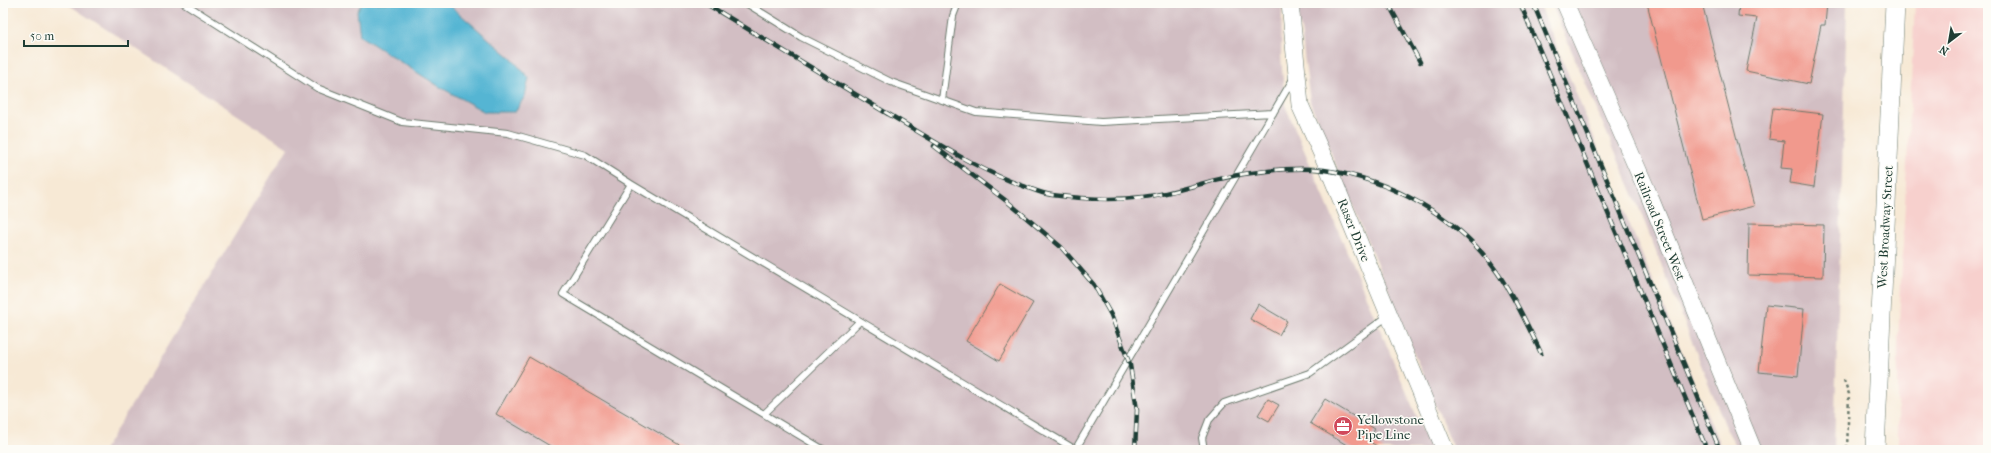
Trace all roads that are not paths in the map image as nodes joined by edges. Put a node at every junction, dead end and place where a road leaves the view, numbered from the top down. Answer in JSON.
{"nodes":[{"id":1,"x":184,"y":3,"type":"edge"},
{"id":2,"x":746,"y":3,"type":"edge"},
{"id":3,"x":958,"y":3,"type":"edge"},
{"id":4,"x":1290,"y":3,"type":"edge"},
{"id":5,"x":1565,"y":3,"type":"edge"},
{"id":6,"x":1895,"y":3,"type":"edge"},
{"id":7,"x":1297,"y":72,"type":"junction"},
{"id":8,"x":942,"y":100,"type":"junction"},
{"id":9,"x":1273,"y":113,"type":"junction"},
{"id":10,"x":630,"y":184,"type":"junction"},
{"id":11,"x":1389,"y":315,"type":"junction"},
{"id":12,"x":860,"y":321,"type":"junction"},
{"id":13,"x":764,"y":414,"type":"junction"},
{"id":14,"x":824,"y":450,"type":"edge"},
{"id":15,"x":1075,"y":450,"type":"edge"},
{"id":16,"x":1204,"y":450,"type":"edge"},
{"id":17,"x":1445,"y":450,"type":"edge"},
{"id":18,"x":1753,"y":450,"type":"edge"},
{"id":19,"x":1875,"y":450,"type":"edge"}],
"edges":[{"from":1,"to":10,"type":"lane"},
{"from":2,"to":8,"type":"lane"},
{"from":3,"to":8,"type":"lane"},
{"from":4,"to":7,"type":"street","name":"Raser Drive"},
{"from":5,"to":18,"type":"street","name":"Railroad Street West"},
{"from":6,"to":19,"type":"main road","name":"West Broadway Street"},
{"from":7,"to":9,"type":"lane"},
{"from":7,"to":11,"type":"street","name":"Raser Drive"},
{"from":8,"to":9,"type":"lane"},
{"from":9,"to":15,"type":"lane"},
{"from":10,"to":12,"type":"lane"},
{"from":10,"to":13,"type":"lane"},
{"from":11,"to":16,"type":"lane"},
{"from":11,"to":17,"type":"street","name":"Raser Drive"},
{"from":12,"to":13,"type":"lane"},
{"from":12,"to":15,"type":"lane"},
{"from":13,"to":14,"type":"lane"}]}
